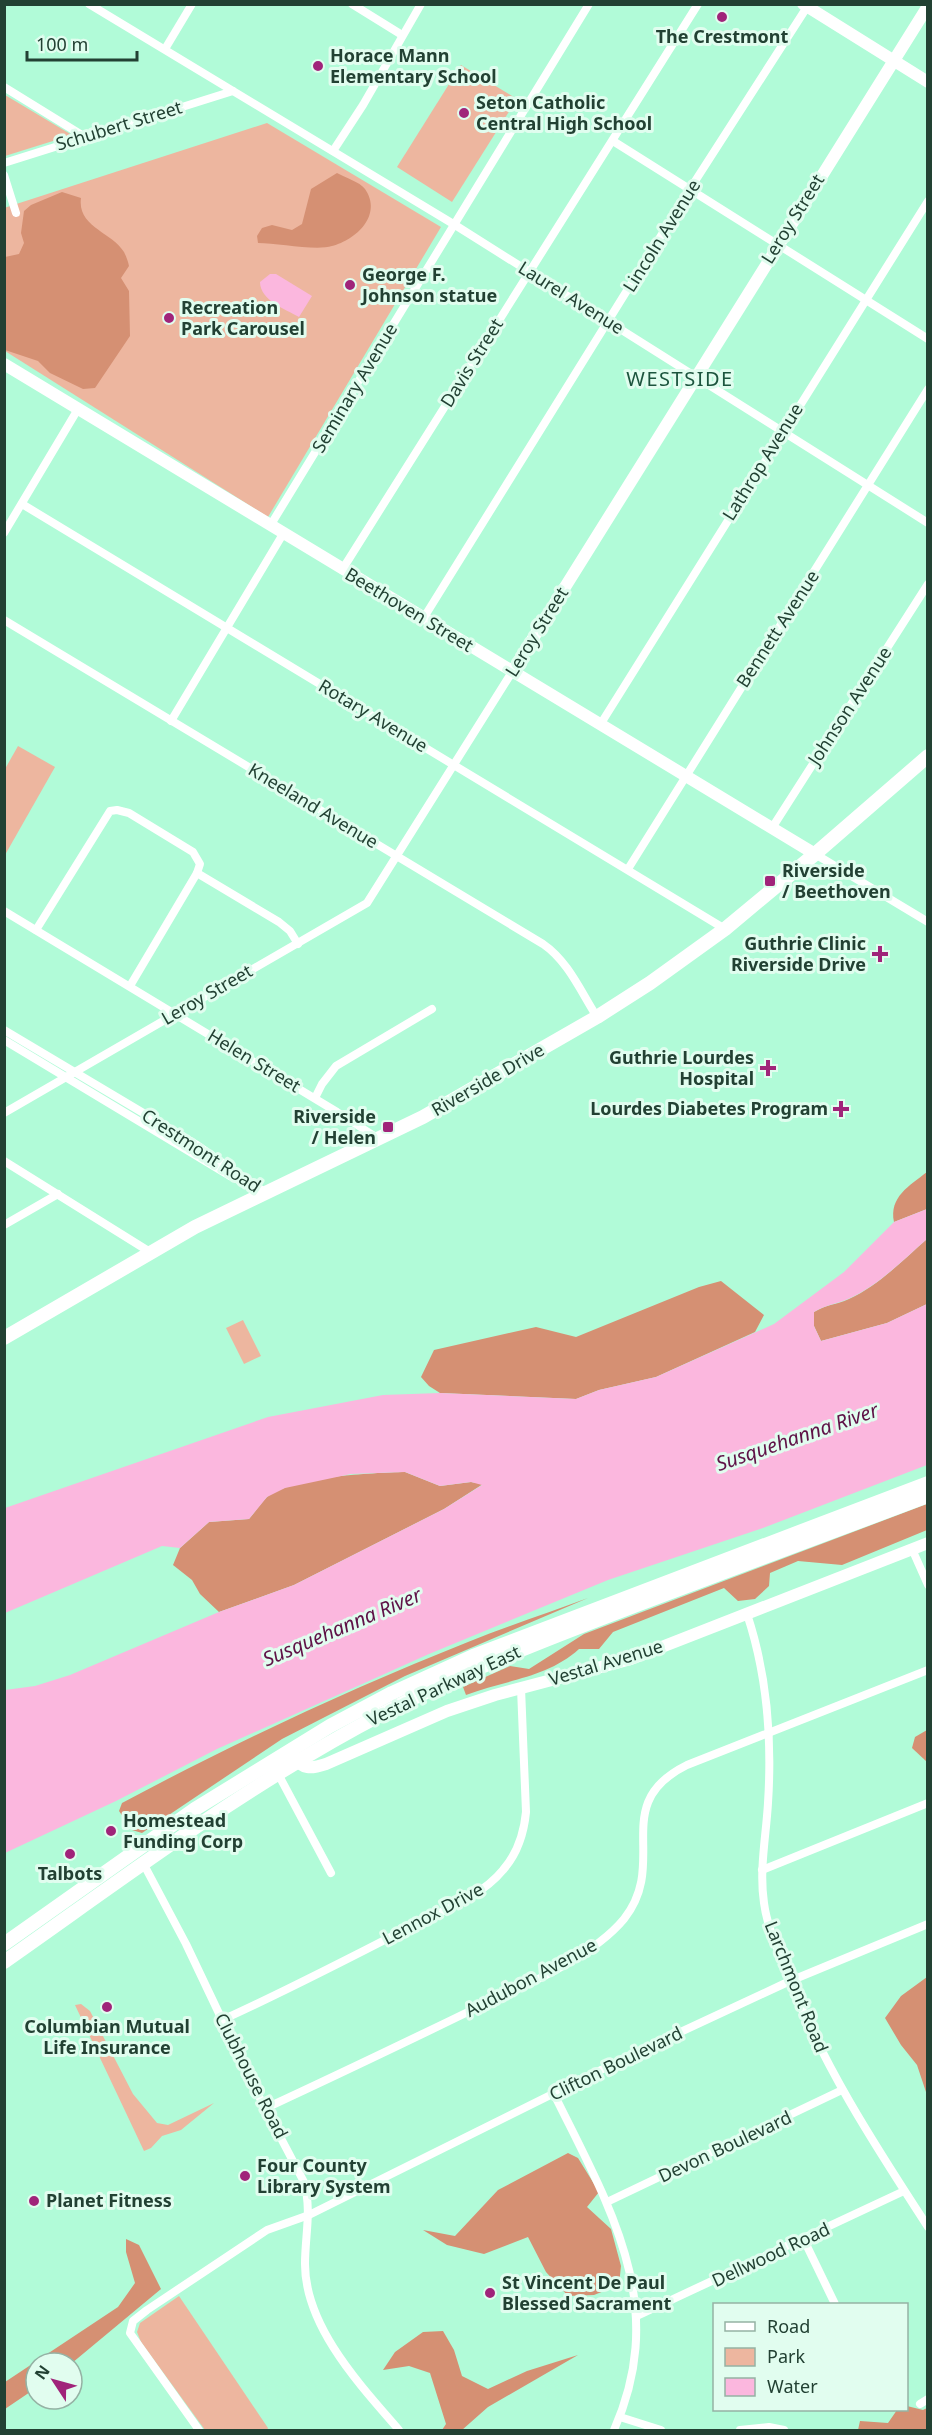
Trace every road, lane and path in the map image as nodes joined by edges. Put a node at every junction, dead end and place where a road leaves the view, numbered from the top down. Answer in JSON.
{"nodes":[{"id":1,"x":89,"y":4,"type":"edge"},
{"id":2,"x":192,"y":4,"type":"edge"},
{"id":3,"x":352,"y":4,"type":"edge"},
{"id":4,"x":421,"y":4,"type":"edge"},
{"id":5,"x":589,"y":4,"type":"edge"},
{"id":6,"x":698,"y":4,"type":"edge"},
{"id":7,"x":805,"y":6,"type":"edge"},
{"id":8,"x":927,"y":6,"type":"edge"},
{"id":9,"x":402,"y":35,"type":"junction"},
{"id":10,"x":165,"y":49,"type":"junction"},
{"id":11,"x":893,"y":60,"type":"junction"},
{"id":12,"x":927,"y":82,"type":"edge"},
{"id":13,"x":4,"y":87,"type":"edge"},
{"id":14,"x":233,"y":91,"type":"junction"},
{"id":15,"x":85,"y":137,"type":"junction"},
{"id":16,"x":613,"y":141,"type":"junction"},
{"id":17,"x":333,"y":151,"type":"junction"},
{"id":18,"x":4,"y":162,"type":"edge"},
{"id":19,"x":4,"y":175,"type":"edge"},
{"id":20,"x":690,"y":189,"type":"junction"},
{"id":21,"x":927,"y":201,"type":"edge"},
{"id":22,"x":16,"y":213,"type":"dead end"},
{"id":23,"x":455,"y":225,"type":"junction"},
{"id":24,"x":777,"y":245,"type":"junction"},
{"id":25,"x":529,"y":272,"type":"junction"},
{"id":26,"x":865,"y":300,"type":"junction"},
{"id":27,"x":609,"y":322,"type":"junction"},
{"id":28,"x":927,"y":339,"type":"edge"},
{"id":29,"x":4,"y":364,"type":"edge"},
{"id":30,"x":695,"y":376,"type":"junction"},
{"id":31,"x":927,"y":389,"type":"edge"},
{"id":32,"x":78,"y":409,"type":"junction"},
{"id":33,"x":783,"y":432,"type":"junction"},
{"id":34,"x":868,"y":486,"type":"junction"},
{"id":35,"x":22,"y":504,"type":"junction"},
{"id":36,"x":927,"y":523,"type":"edge"},
{"id":37,"x":270,"y":526,"type":"junction"},
{"id":38,"x":4,"y":533,"type":"edge"},
{"id":39,"x":284,"y":534,"type":"junction"},
{"id":40,"x":342,"y":570,"type":"junction"},
{"id":41,"x":927,"y":584,"type":"edge"},
{"id":42,"x":423,"y":619,"type":"junction"},
{"id":43,"x":4,"y":620,"type":"edge"},
{"id":44,"x":227,"y":628,"type":"junction"},
{"id":45,"x":512,"y":672,"type":"junction"},
{"id":46,"x":171,"y":721,"type":"junction"},
{"id":47,"x":600,"y":725,"type":"junction"},
{"id":48,"x":924,"y":764,"type":"edge"},
{"id":49,"x":454,"y":765,"type":"junction"},
{"id":50,"x":685,"y":776,"type":"junction"},
{"id":51,"x":772,"y":828,"type":"junction"},
{"id":52,"x":815,"y":854,"type":"junction"},
{"id":53,"x":397,"y":856,"type":"junction"},
{"id":54,"x":628,"y":869,"type":"junction"},
{"id":55,"x":197,"y":873,"type":"junction"},
{"id":56,"x":4,"y":911,"type":"edge"},
{"id":57,"x":927,"y":922,"type":"edge"},
{"id":58,"x":726,"y":929,"type":"junction"},
{"id":59,"x":36,"y":930,"type":"junction"},
{"id":60,"x":298,"y":944,"type":"junction"},
{"id":61,"x":130,"y":986,"type":"junction"},
{"id":62,"x":432,"y":1009,"type":"dead end"},
{"id":63,"x":175,"y":1013,"type":"junction"},
{"id":64,"x":597,"y":1017,"type":"junction"},
{"id":65,"x":4,"y":1029,"type":"edge"},
{"id":66,"x":4,"y":1040,"type":"edge"},
{"id":67,"x":70,"y":1074,"type":"junction"},
{"id":68,"x":315,"y":1098,"type":"junction"},
{"id":69,"x":4,"y":1113,"type":"edge"},
{"id":70,"x":379,"y":1139,"type":"junction"},
{"id":71,"x":4,"y":1161,"type":"edge"},
{"id":72,"x":266,"y":1193,"type":"junction"},
{"id":73,"x":58,"y":1194,"type":"junction"},
{"id":74,"x":4,"y":1225,"type":"edge"},
{"id":75,"x":150,"y":1252,"type":"junction"},
{"id":76,"x":4,"y":1338,"type":"edge"},
{"id":77,"x":927,"y":1483,"type":"edge"},
{"id":78,"x":927,"y":1496,"type":"edge"},
{"id":79,"x":927,"y":1543,"type":"edge"},
{"id":80,"x":912,"y":1549,"type":"junction"},
{"id":81,"x":927,"y":1585,"type":"edge"},
{"id":82,"x":747,"y":1614,"type":"junction"},
{"id":83,"x":927,"y":1670,"type":"edge"},
{"id":84,"x":521,"y":1688,"type":"junction"},
{"id":85,"x":768,"y":1733,"type":"junction"},
{"id":86,"x":293,"y":1756,"type":"junction"},
{"id":87,"x":274,"y":1767,"type":"junction"},
{"id":88,"x":927,"y":1803,"type":"edge"},
{"id":89,"x":134,"y":1851,"type":"junction"},
{"id":90,"x":143,"y":1863,"type":"junction"},
{"id":91,"x":762,"y":1870,"type":"junction"},
{"id":92,"x":331,"y":1873,"type":"dead end"},
{"id":93,"x":927,"y":1924,"type":"edge"},
{"id":94,"x":4,"y":1944,"type":"edge"},
{"id":95,"x":4,"y":1962,"type":"edge"},
{"id":96,"x":790,"y":1981,"type":"junction"},
{"id":97,"x":222,"y":2020,"type":"junction"},
{"id":98,"x":842,"y":2090,"type":"junction"},
{"id":99,"x":554,"y":2094,"type":"junction"},
{"id":100,"x":266,"y":2108,"type":"junction"},
{"id":101,"x":904,"y":2191,"type":"junction"},
{"id":102,"x":607,"y":2202,"type":"junction"},
{"id":103,"x":309,"y":2215,"type":"junction"},
{"id":104,"x":927,"y":2227,"type":"edge"},
{"id":105,"x":804,"y":2240,"type":"junction"},
{"id":106,"x":835,"y":2303,"type":"edge"},
{"id":107,"x":637,"y":2316,"type":"junction"},
{"id":108,"x":620,"y":2417,"type":"junction"},
{"id":109,"x":199,"y":2430,"type":"edge"},
{"id":110,"x":399,"y":2430,"type":"edge"},
{"id":111,"x":614,"y":2430,"type":"edge"},
{"id":112,"x":661,"y":2430,"type":"edge"},
{"id":113,"x":740,"y":2430,"type":"edge"},
{"id":114,"x":784,"y":2430,"type":"edge"}],
"edges":[{"from":1,"to":10,"type":"street","name":"Laurel Avenue"},
{"from":2,"to":10,"type":"street"},
{"from":3,"to":9,"type":"street"},
{"from":4,"to":9,"type":"street"},
{"from":5,"to":23,"type":"street","name":"Seminary Avenue"},
{"from":6,"to":16,"type":"street","name":"Davis Street"},
{"from":7,"to":11,"type":"street"},
{"from":7,"to":20,"type":"street","name":"Lincoln Avenue"},
{"from":8,"to":11,"type":"street","name":"Leroy Street"},
{"from":9,"to":17,"type":"street"},
{"from":10,"to":14,"type":"street","name":"Laurel Avenue"},
{"from":11,"to":12,"type":"street"},
{"from":11,"to":24,"type":"street","name":"Leroy Street"},
{"from":13,"to":15,"type":"street"},
{"from":14,"to":15,"type":"street","name":"Schubert Street"},
{"from":14,"to":17,"type":"street","name":"Laurel Avenue"},
{"from":15,"to":18,"type":"street","name":"Schubert Street"},
{"from":16,"to":20,"type":"street"},
{"from":16,"to":25,"type":"street","name":"Davis Street"},
{"from":17,"to":23,"type":"street","name":"Laurel Avenue"},
{"from":19,"to":22,"type":"street"},
{"from":20,"to":24,"type":"street"},
{"from":20,"to":27,"type":"street","name":"Lincoln Avenue"},
{"from":21,"to":26,"type":"street","name":"Lathrop Avenue"},
{"from":23,"to":25,"type":"street","name":"Laurel Avenue"},
{"from":23,"to":37,"type":"street","name":"Seminary Avenue"},
{"from":24,"to":26,"type":"street"},
{"from":24,"to":30,"type":"street","name":"Leroy Street"},
{"from":25,"to":27,"type":"street","name":"Laurel Avenue"},
{"from":25,"to":40,"type":"street","name":"Davis Street"},
{"from":26,"to":28,"type":"street"},
{"from":26,"to":33,"type":"street","name":"Lathrop Avenue"},
{"from":27,"to":30,"type":"street","name":"Laurel Avenue"},
{"from":27,"to":42,"type":"street","name":"Lincoln Avenue"},
{"from":29,"to":32,"type":"street","name":"Beethoven Street"},
{"from":30,"to":33,"type":"street","name":"Laurel Avenue"},
{"from":30,"to":45,"type":"street","name":"Leroy Street"},
{"from":31,"to":34,"type":"street","name":"Bennett Avenue"},
{"from":32,"to":35,"type":"street"},
{"from":32,"to":37,"type":"street","name":"Beethoven Street"},
{"from":33,"to":34,"type":"street","name":"Laurel Avenue"},
{"from":33,"to":47,"type":"street","name":"Lathrop Avenue"},
{"from":34,"to":36,"type":"street","name":"Laurel Avenue"},
{"from":34,"to":50,"type":"street","name":"Bennett Avenue"},
{"from":35,"to":38,"type":"street"},
{"from":35,"to":44,"type":"street","name":"Rotary Avenue"},
{"from":37,"to":39,"type":"street","name":"Beethoven Street"},
{"from":39,"to":40,"type":"street","name":"Beethoven Street"},
{"from":39,"to":44,"type":"street"},
{"from":40,"to":42,"type":"street","name":"Beethoven Street"},
{"from":41,"to":51,"type":"street","name":"Johnson Avenue"},
{"from":42,"to":45,"type":"street","name":"Beethoven Street"},
{"from":43,"to":46,"type":"street","name":"Kneeland Avenue"},
{"from":44,"to":46,"type":"street"},
{"from":44,"to":49,"type":"street","name":"Rotary Avenue"},
{"from":45,"to":47,"type":"street","name":"Beethoven Street"},
{"from":45,"to":49,"type":"street","name":"Leroy Street"},
{"from":46,"to":53,"type":"street","name":"Kneeland Avenue"},
{"from":47,"to":50,"type":"street","name":"Beethoven Street"},
{"from":48,"to":52,"type":"main road","name":"Riverside Drive"},
{"from":49,"to":53,"type":"street","name":"Leroy Street"},
{"from":49,"to":54,"type":"street","name":"Rotary Avenue"},
{"from":50,"to":51,"type":"street","name":"Beethoven Street"},
{"from":50,"to":54,"type":"street","name":"Bennett Avenue"},
{"from":51,"to":52,"type":"street","name":"Beethoven Street"},
{"from":52,"to":57,"type":"street"},
{"from":52,"to":58,"type":"main road","name":"Riverside Drive"},
{"from":53,"to":60,"type":"street","name":"Leroy Street"},
{"from":53,"to":64,"type":"street","name":"Kneeland Avenue"},
{"from":54,"to":58,"type":"street","name":"Rotary Avenue"},
{"from":55,"to":59,"type":"street"},
{"from":55,"to":60,"type":"street"},
{"from":55,"to":61,"type":"street"},
{"from":56,"to":59,"type":"street","name":"Helen Street"},
{"from":58,"to":64,"type":"main road","name":"Riverside Drive"},
{"from":59,"to":61,"type":"street","name":"Helen Street"},
{"from":60,"to":63,"type":"street","name":"Leroy Street"},
{"from":61,"to":63,"type":"street","name":"Helen Street"},
{"from":62,"to":68,"type":"street"},
{"from":63,"to":67,"type":"street","name":"Leroy Street"},
{"from":63,"to":68,"type":"street","name":"Helen Street"},
{"from":64,"to":70,"type":"main road","name":"Riverside Drive"},
{"from":65,"to":67,"type":"street","name":"Crestmont Road"},
{"from":66,"to":67,"type":"street","name":"Crestmont Road"},
{"from":67,"to":69,"type":"street","name":"Leroy Street"},
{"from":67,"to":72,"type":"street","name":"Crestmont Road"},
{"from":68,"to":70,"type":"street","name":"Helen Street"},
{"from":70,"to":72,"type":"main road","name":"Riverside Drive"},
{"from":71,"to":73,"type":"street"},
{"from":72,"to":75,"type":"main road","name":"Riverside Drive"},
{"from":73,"to":74,"type":"street"},
{"from":73,"to":75,"type":"street"},
{"from":75,"to":76,"type":"main road","name":"Riverside Drive"},
{"from":77,"to":86,"type":"main road","name":"Vestal Parkway East"},
{"from":78,"to":86,"type":"main road","name":"Vestal Parkway East"},
{"from":79,"to":80,"type":"street","name":"Vestal Avenue"},
{"from":80,"to":81,"type":"street"},
{"from":80,"to":82,"type":"street","name":"Vestal Avenue"},
{"from":82,"to":84,"type":"street","name":"Vestal Avenue"},
{"from":82,"to":85,"type":"street","name":"Larchmont Road"},
{"from":83,"to":85,"type":"street","name":"Audubon Avenue"},
{"from":84,"to":86,"type":"street","name":"Vestal Avenue"},
{"from":84,"to":97,"type":"street","name":"Lennox Drive"},
{"from":85,"to":91,"type":"street","name":"Larchmont Road"},
{"from":85,"to":100,"type":"street","name":"Audubon Avenue"},
{"from":86,"to":87,"type":"main road","name":"Vestal Parkway East"},
{"from":87,"to":89,"type":"main road","name":"Vestal Parkway East"},
{"from":87,"to":90,"type":"main road","name":"Vestal Parkway East"},
{"from":87,"to":92,"type":"street"},
{"from":88,"to":91,"type":"street"},
{"from":89,"to":90,"type":"street","name":"Clubhouse Road"},
{"from":89,"to":94,"type":"main road","name":"Vestal Parkway East"},
{"from":90,"to":95,"type":"main road","name":"Vestal Parkway East"},
{"from":90,"to":97,"type":"street","name":"Clubhouse Road"},
{"from":91,"to":96,"type":"street","name":"Larchmont Road"},
{"from":93,"to":96,"type":"street","name":"Clifton Boulevard"},
{"from":96,"to":98,"type":"street","name":"Larchmont Road"},
{"from":96,"to":99,"type":"street","name":"Clifton Boulevard"},
{"from":97,"to":100,"type":"street","name":"Clubhouse Road"},
{"from":98,"to":101,"type":"street","name":"Larchmont Road"},
{"from":98,"to":102,"type":"street","name":"Devon Boulevard"},
{"from":99,"to":102,"type":"street"},
{"from":99,"to":103,"type":"street","name":"Clifton Boulevard"},
{"from":100,"to":103,"type":"street","name":"Clubhouse Road"},
{"from":101,"to":104,"type":"street","name":"Larchmont Road"},
{"from":101,"to":105,"type":"street","name":"Dellwood Road"},
{"from":102,"to":107,"type":"street"},
{"from":103,"to":109,"type":"street","name":"Clifton Boulevard"},
{"from":103,"to":110,"type":"street","name":"Clubhouse Road"},
{"from":105,"to":106,"type":"street"},
{"from":105,"to":107,"type":"street","name":"Dellwood Road"},
{"from":107,"to":108,"type":"street"},
{"from":108,"to":111,"type":"street"},
{"from":108,"to":112,"type":"street"},
{"from":113,"to":114,"type":"street"}]}
